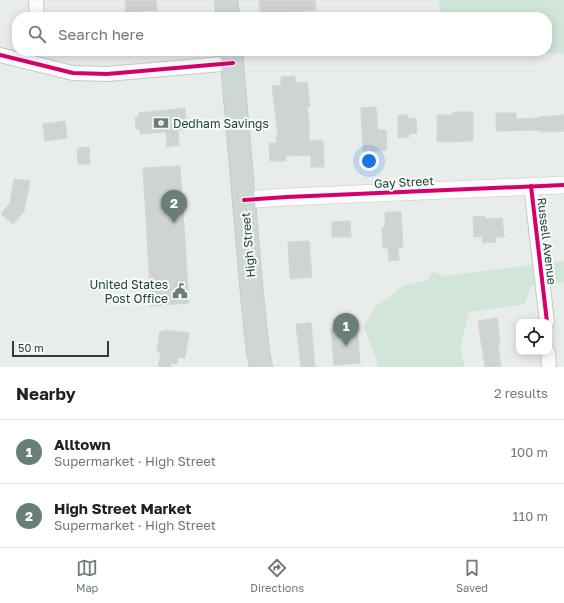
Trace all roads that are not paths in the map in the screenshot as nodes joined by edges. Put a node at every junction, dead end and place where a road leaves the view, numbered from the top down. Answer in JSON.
{"nodes":[{"id":1,"x":36,"y":0,"type":"edge"},
{"id":2,"x":226,"y":0,"type":"edge"},
{"id":3,"x":36,"y":12,"type":"edge"},
{"id":4,"x":227,"y":12,"type":"edge"},
{"id":5,"x":0,"y":55,"type":"edge"},
{"id":6,"x":12,"y":56,"type":"edge"},
{"id":7,"x":13,"y":56,"type":"edge"},
{"id":8,"x":232,"y":57,"type":"edge"},
{"id":9,"x":39,"y":58,"type":"edge"},
{"id":10,"x":564,"y":185,"type":"edge"},
{"id":11,"x":531,"y":186,"type":"junction"},
{"id":12,"x":244,"y":200,"type":"junction"},
{"id":13,"x":254,"y":313,"type":"junction"},
{"id":14,"x":547,"y":319,"type":"edge"},
{"id":15,"x":548,"y":355,"type":"edge"},
{"id":16,"x":246,"y":367,"type":"edge"},
{"id":17,"x":261,"y":367,"type":"edge"},
{"id":18,"x":549,"y":367,"type":"edge"}],
"edges":[{"from":1,"to":3,"type":"street"},
{"from":2,"to":4,"type":"main road"},
{"from":5,"to":6,"type":"street"},
{"from":7,"to":9,"type":"street"},
{"from":8,"to":9,"type":"street"},
{"from":8,"to":12,"type":"main road","name":"High Street"},
{"from":10,"to":11,"type":"street","name":"Gay Street"},
{"from":11,"to":12,"type":"street","name":"Gay Street"},
{"from":11,"to":14,"type":"street","name":"Russell Avenue"},
{"from":12,"to":13,"type":"main road","name":"High Street"},
{"from":13,"to":16,"type":"main road"},
{"from":13,"to":17,"type":"main road","name":"High Street"},
{"from":15,"to":18,"type":"street"}]}
